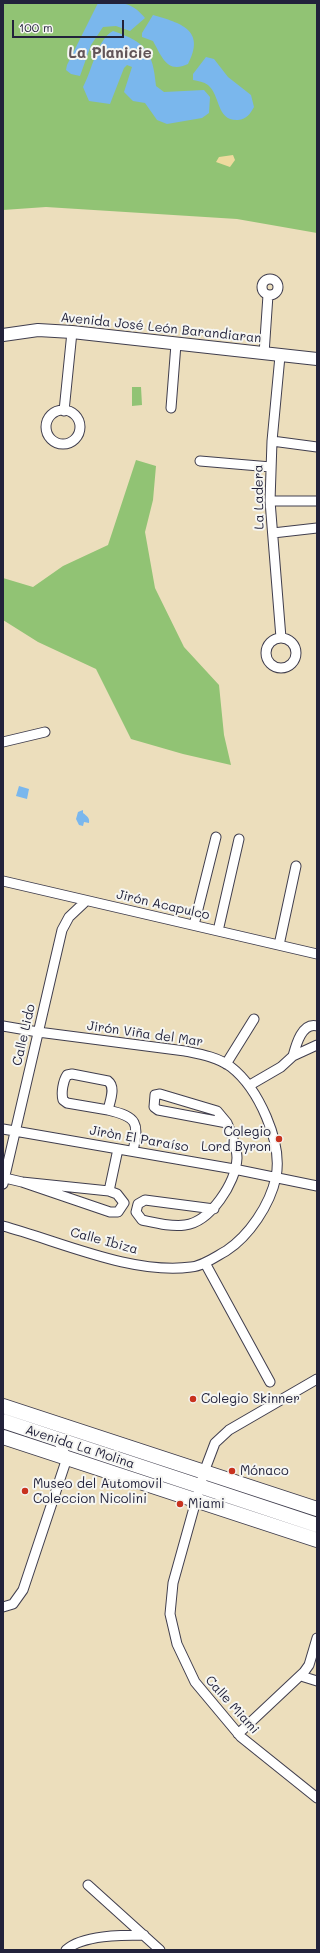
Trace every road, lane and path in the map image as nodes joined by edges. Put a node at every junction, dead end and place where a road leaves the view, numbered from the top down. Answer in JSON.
{"nodes":[{"id":1,"x":268,"y":295,"type":"dead end"},
{"id":2,"x":72,"y":332,"type":"junction"},
{"id":3,"x":3,"y":335,"type":"edge"},
{"id":4,"x":176,"y":344,"type":"junction"},
{"id":5,"x":264,"y":354,"type":"junction"},
{"id":6,"x":280,"y":356,"type":"junction"},
{"id":7,"x":317,"y":360,"type":"edge"},
{"id":8,"x":171,"y":408,"type":"dead end"},
{"id":9,"x":64,"y":411,"type":"dead end"},
{"id":10,"x":272,"y":441,"type":"junction"},
{"id":11,"x":317,"y":447,"type":"edge"},
{"id":12,"x":200,"y":461,"type":"dead end"},
{"id":13,"x":271,"y":467,"type":"junction"},
{"id":14,"x":270,"y":501,"type":"junction"},
{"id":15,"x":317,"y":501,"type":"edge"},
{"id":16,"x":317,"y":528,"type":"edge"},
{"id":17,"x":273,"y":533,"type":"junction"},
{"id":18,"x":281,"y":638,"type":"dead end"},
{"id":19,"x":44,"y":732,"type":"dead end"},
{"id":20,"x":3,"y":742,"type":"edge"},
{"id":21,"x":216,"y":837,"type":"dead end"},
{"id":22,"x":239,"y":839,"type":"dead end"},
{"id":23,"x":296,"y":866,"type":"dead end"},
{"id":24,"x":3,"y":881,"type":"edge"},
{"id":25,"x":86,"y":901,"type":"junction"},
{"id":26,"x":194,"y":925,"type":"junction"},
{"id":27,"x":218,"y":931,"type":"junction"},
{"id":28,"x":279,"y":945,"type":"junction"},
{"id":29,"x":317,"y":954,"type":"edge"},
{"id":30,"x":254,"y":1019,"type":"dead end"},
{"id":31,"x":3,"y":1026,"type":"edge"},
{"id":32,"x":317,"y":1026,"type":"edge"},
{"id":33,"x":38,"y":1032,"type":"junction"},
{"id":34,"x":317,"y":1045,"type":"edge"},
{"id":35,"x":293,"y":1056,"type":"junction"},
{"id":36,"x":226,"y":1064,"type":"junction"},
{"id":37,"x":250,"y":1085,"type":"junction"},
{"id":38,"x":108,"y":1110,"type":"junction"},
{"id":39,"x":227,"y":1123,"type":"junction"},
{"id":40,"x":3,"y":1129,"type":"edge"},
{"id":41,"x":16,"y":1132,"type":"junction"},
{"id":42,"x":118,"y":1149,"type":"junction"},
{"id":43,"x":133,"y":1151,"type":"junction"},
{"id":44,"x":234,"y":1169,"type":"junction"},
{"id":45,"x":276,"y":1177,"type":"junction"},
{"id":46,"x":4,"y":1181,"type":"edge"},
{"id":47,"x":22,"y":1182,"type":"junction"},
{"id":48,"x":317,"y":1186,"type":"edge"},
{"id":49,"x":109,"y":1192,"type":"junction"},
{"id":50,"x":214,"y":1209,"type":"junction"},
{"id":51,"x":3,"y":1226,"type":"edge"},
{"id":52,"x":205,"y":1263,"type":"junction"},
{"id":53,"x":317,"y":1379,"type":"edge"},
{"id":54,"x":270,"y":1382,"type":"dead end"},
{"id":55,"x":3,"y":1406,"type":"edge"},
{"id":56,"x":3,"y":1421,"type":"edge"},
{"id":57,"x":3,"y":1437,"type":"edge"},
{"id":58,"x":58,"y":1439,"type":"junction"},
{"id":59,"x":67,"y":1458,"type":"junction"},
{"id":60,"x":204,"y":1472,"type":"junction"},
{"id":61,"x":201,"y":1486,"type":"junction"},
{"id":62,"x":196,"y":1501,"type":"junction"},
{"id":63,"x":317,"y":1509,"type":"edge"},
{"id":64,"x":317,"y":1525,"type":"edge"},
{"id":65,"x":317,"y":1540,"type":"edge"},
{"id":66,"x":3,"y":1607,"type":"edge"},
{"id":67,"x":317,"y":1638,"type":"edge"},
{"id":68,"x":301,"y":1676,"type":"junction"},
{"id":69,"x":317,"y":1681,"type":"edge"},
{"id":70,"x":238,"y":1734,"type":"junction"},
{"id":71,"x":317,"y":1798,"type":"edge"},
{"id":72,"x":88,"y":1885,"type":"dead end"},
{"id":73,"x":144,"y":1935,"type":"junction"},
{"id":74,"x":66,"y":1950,"type":"edge"},
{"id":75,"x":160,"y":1950,"type":"edge"}],
"edges":[{"from":1,"to":5,"type":"street"},
{"from":2,"to":3,"type":"street","name":"Avenida José León Barandiaran"},
{"from":2,"to":4,"type":"street","name":"Avenida José León Barandiaran"},
{"from":2,"to":9,"type":"street"},
{"from":4,"to":5,"type":"street","name":"Avenida José León Barandiaran"},
{"from":4,"to":8,"type":"street"},
{"from":5,"to":6,"type":"street","name":"Avenida José León Barandiaran"},
{"from":6,"to":7,"type":"street","name":"Avenida José León Barandiaran"},
{"from":6,"to":10,"type":"street","name":"La Ladera"},
{"from":10,"to":11,"type":"street"},
{"from":10,"to":13,"type":"street","name":"La Ladera"},
{"from":12,"to":13,"type":"street"},
{"from":13,"to":14,"type":"street","name":"La Ladera"},
{"from":14,"to":15,"type":"street"},
{"from":14,"to":17,"type":"street","name":"La Ladera"},
{"from":16,"to":17,"type":"street"},
{"from":17,"to":18,"type":"street","name":"La Ladera"},
{"from":19,"to":20,"type":"street"},
{"from":21,"to":26,"type":"street"},
{"from":22,"to":27,"type":"street"},
{"from":23,"to":28,"type":"street"},
{"from":24,"to":25,"type":"street","name":"Jirón Acapulco"},
{"from":25,"to":26,"type":"street","name":"Jirón Acapulco"},
{"from":25,"to":33,"type":"street","name":"Calle Lido"},
{"from":26,"to":27,"type":"street","name":"Jirón Acapulco"},
{"from":27,"to":28,"type":"street","name":"Jirón Acapulco"},
{"from":28,"to":29,"type":"street","name":"Jirón Acapulco"},
{"from":30,"to":36,"type":"street"},
{"from":31,"to":33,"type":"street","name":"Jirón Viña del Mar"},
{"from":32,"to":35,"type":"street"},
{"from":33,"to":36,"type":"street","name":"Jirón Viña del Mar"},
{"from":33,"to":41,"type":"street","name":"Calle Lido"},
{"from":34,"to":35,"type":"street"},
{"from":35,"to":37,"type":"street"},
{"from":36,"to":37,"type":"street","name":"Jirón Viña del Mar"},
{"from":37,"to":45,"type":"street","name":"Jirón Viña del Mar"},
{"from":38,"to":38,"type":"street"},
{"from":38,"to":43,"type":"street"},
{"from":39,"to":39,"type":"street"},
{"from":39,"to":44,"type":"street"},
{"from":40,"to":41,"type":"street","name":"Jiròn El Paraíso"},
{"from":41,"to":42,"type":"street","name":"Jiròn El Paraíso"},
{"from":41,"to":46,"type":"street","name":"Calle Lido"},
{"from":42,"to":43,"type":"street","name":"Jiròn El Paraíso"},
{"from":42,"to":49,"type":"street"},
{"from":43,"to":44,"type":"street","name":"Jiròn El Paraíso"},
{"from":44,"to":45,"type":"street","name":"Jiròn El Paraíso"},
{"from":44,"to":50,"type":"street"},
{"from":45,"to":48,"type":"street","name":"Jiròn El Paraíso"},
{"from":45,"to":52,"type":"street","name":"Calle Ibiza"},
{"from":46,"to":47,"type":"street"},
{"from":47,"to":49,"type":"street"},
{"from":47,"to":49,"type":"street"},
{"from":50,"to":50,"type":"street"},
{"from":51,"to":52,"type":"street","name":"Calle Ibiza"},
{"from":52,"to":54,"type":"street"},
{"from":53,"to":60,"type":"street","name":"Calle Miami"},
{"from":55,"to":60,"type":"main road","name":"Avenida La Molina"},
{"from":56,"to":58,"type":"main road","name":"Avenida La Molina"},
{"from":57,"to":59,"type":"main road","name":"Avenida La Molina"},
{"from":58,"to":59,"type":"street"},
{"from":58,"to":61,"type":"main road","name":"Avenida La Molina"},
{"from":59,"to":62,"type":"main road","name":"Avenida La Molina"},
{"from":59,"to":66,"type":"street"},
{"from":60,"to":61,"type":"street","name":"Calle Miami"},
{"from":60,"to":63,"type":"main road","name":"Avenida La Molina"},
{"from":61,"to":62,"type":"street","name":"Calle Miami"},
{"from":61,"to":64,"type":"main road","name":"Avenida La Molina"},
{"from":62,"to":65,"type":"main road","name":"Avenida La Molina"},
{"from":62,"to":70,"type":"street","name":"Calle Miami"},
{"from":67,"to":68,"type":"street"},
{"from":68,"to":69,"type":"street"},
{"from":68,"to":70,"type":"street"},
{"from":70,"to":71,"type":"street","name":"Calle Miami"},
{"from":72,"to":73,"type":"street"},
{"from":73,"to":74,"type":"street"},
{"from":73,"to":75,"type":"street"}]}
